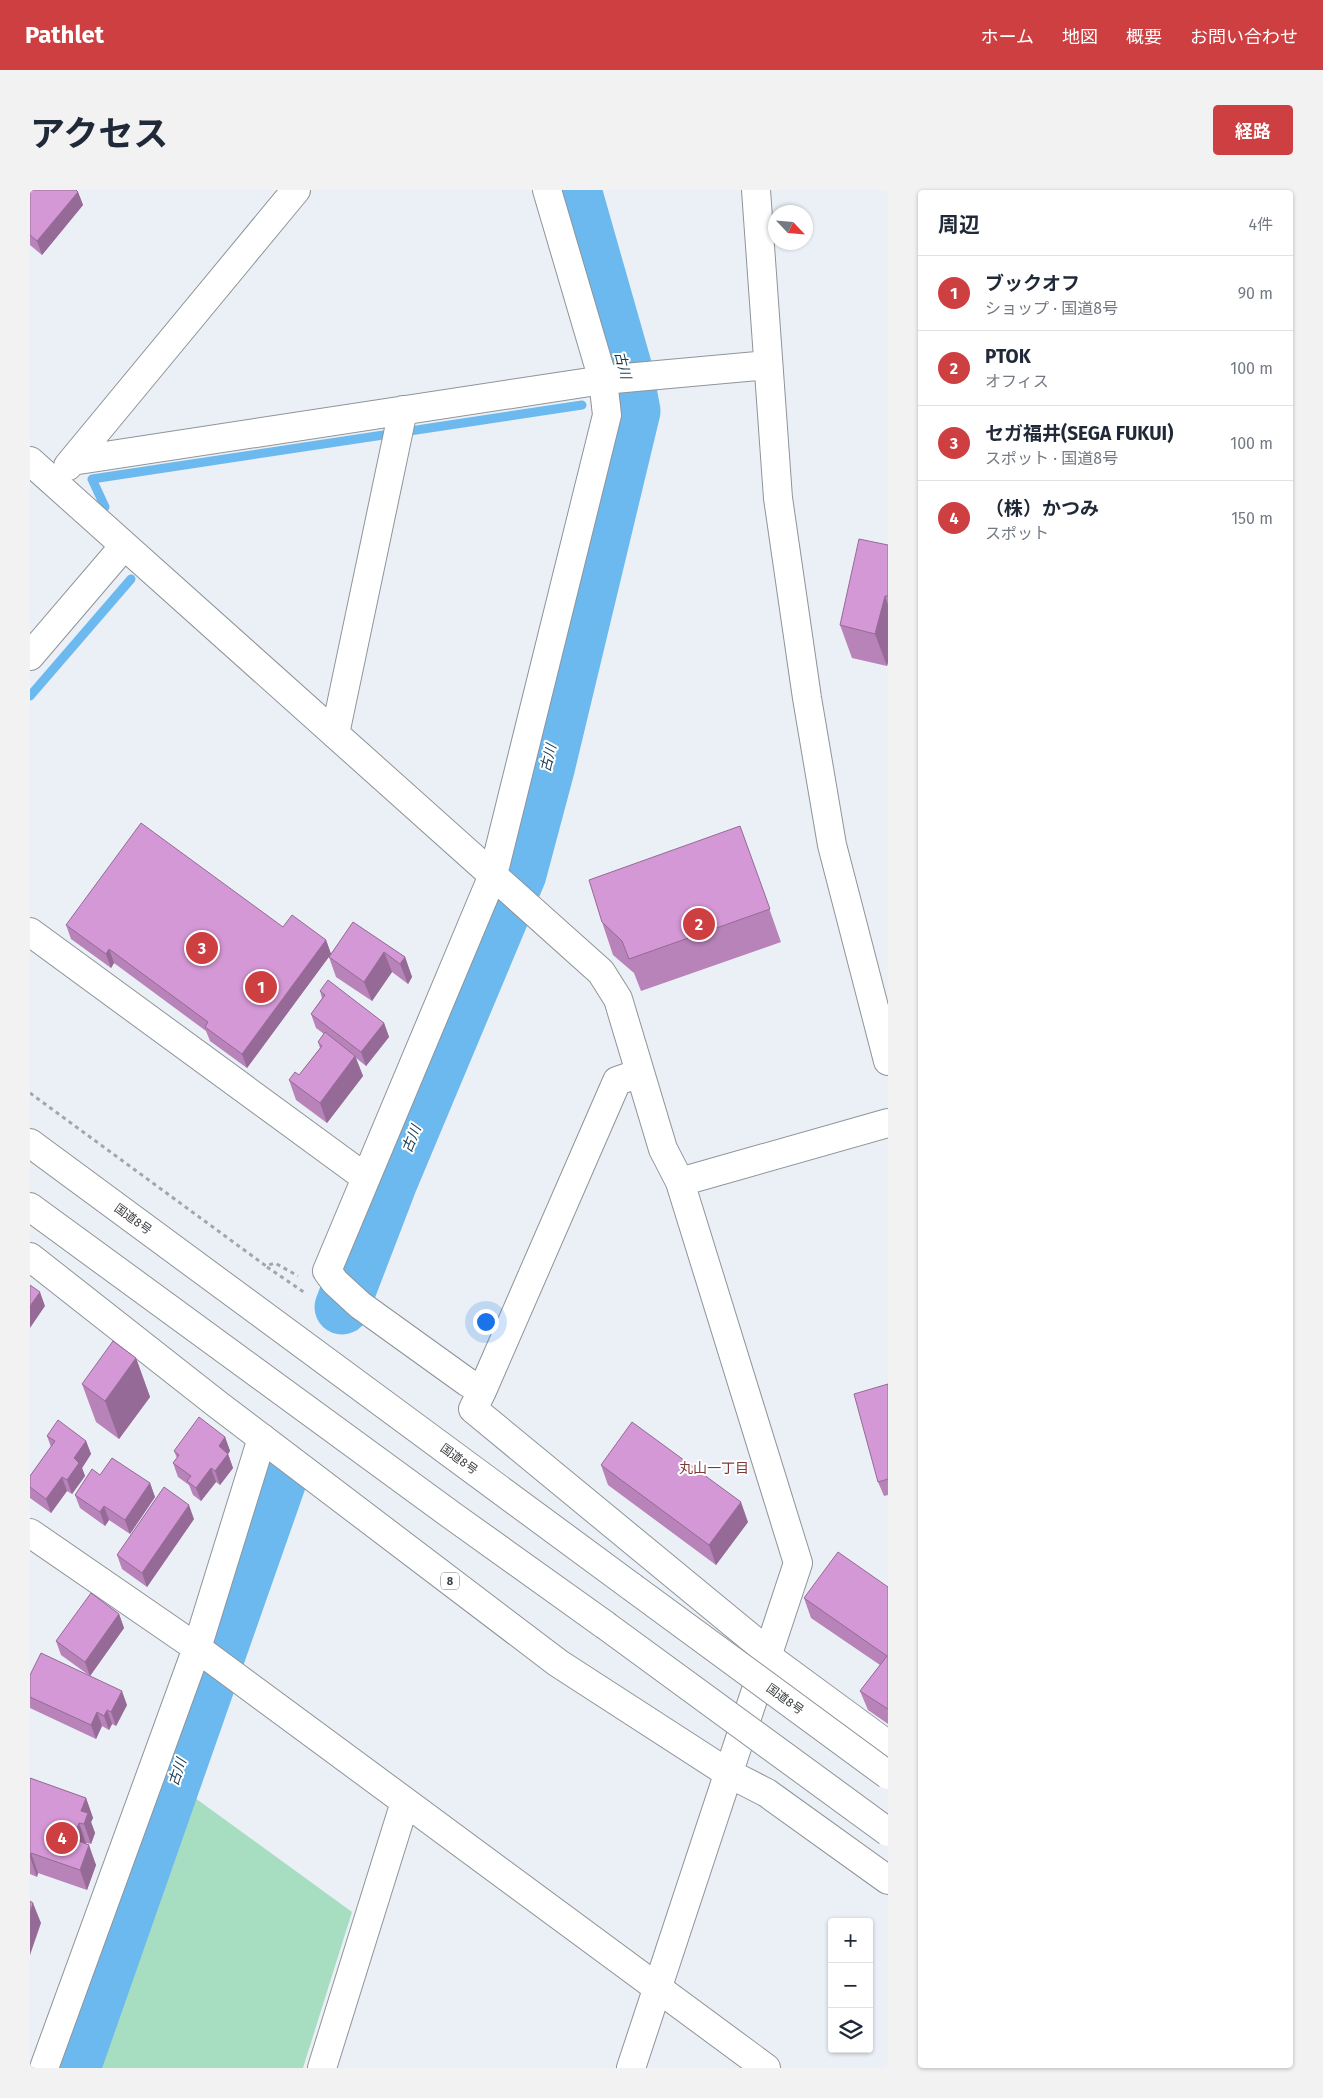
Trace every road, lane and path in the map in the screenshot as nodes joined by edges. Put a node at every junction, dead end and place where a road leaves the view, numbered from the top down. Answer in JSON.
{"nodes":[{"id":1,"x":296,"y":190,"type":"edge"},
{"id":2,"x":547,"y":190,"type":"edge"},
{"id":3,"x":756,"y":190,"type":"edge"},
{"id":4,"x":768,"y":364,"type":"junction"},
{"id":5,"x":602,"y":380,"type":"junction"},
{"id":6,"x":403,"y":410,"type":"junction"},
{"id":7,"x":30,"y":461,"type":"edge"},
{"id":8,"x":72,"y":461,"type":"junction"},
{"id":9,"x":54,"y":483,"type":"junction"},
{"id":10,"x":124,"y":546,"type":"junction"},
{"id":11,"x":30,"y":656,"type":"edge"},
{"id":12,"x":335,"y":734,"type":"junction"},
{"id":13,"x":493,"y":875,"type":"junction"},
{"id":14,"x":30,"y":932,"type":"edge"},
{"id":15,"x":888,"y":1061,"type":"edge"},
{"id":16,"x":640,"y":1073,"type":"junction"},
{"id":17,"x":30,"y":1093,"type":"edge"},
{"id":18,"x":888,"y":1124,"type":"edge"},
{"id":19,"x":30,"y":1143,"type":"edge"},
{"id":20,"x":366,"y":1178,"type":"junction"},
{"id":21,"x":680,"y":1182,"type":"junction"},
{"id":22,"x":30,"y":1207,"type":"edge"},
{"id":23,"x":30,"y":1257,"type":"edge"},
{"id":24,"x":331,"y":1277,"type":"junction"},
{"id":25,"x":482,"y":1391,"type":"junction"},
{"id":26,"x":262,"y":1438,"type":"junction"},
{"id":27,"x":30,"y":1533,"type":"edge"},
{"id":28,"x":197,"y":1648,"type":"junction"},
{"id":29,"x":768,"y":1654,"type":"junction"},
{"id":30,"x":888,"y":1745,"type":"edge"},
{"id":31,"x":728,"y":1773,"type":"junction"},
{"id":32,"x":888,"y":1775,"type":"edge"},
{"id":33,"x":405,"y":1802,"type":"junction"},
{"id":34,"x":888,"y":1832,"type":"edge"},
{"id":35,"x":888,"y":1880,"type":"edge"},
{"id":36,"x":658,"y":1989,"type":"junction"},
{"id":37,"x":44,"y":2068,"type":"edge"},
{"id":38,"x":322,"y":2068,"type":"edge"},
{"id":39,"x":631,"y":2068,"type":"edge"},
{"id":40,"x":766,"y":2068,"type":"edge"}],
"edges":[{"from":1,"to":8,"type":"main road"},
{"from":2,"to":5,"type":"main road"},
{"from":3,"to":4,"type":"main road"},
{"from":4,"to":5,"type":"main road"},
{"from":4,"to":15,"type":"main road"},
{"from":5,"to":6,"type":"main road"},
{"from":5,"to":13,"type":"main road"},
{"from":6,"to":8,"type":"main road"},
{"from":6,"to":12,"type":"main road"},
{"from":7,"to":9,"type":"main road"},
{"from":8,"to":9,"type":"main road"},
{"from":9,"to":10,"type":"main road"},
{"from":10,"to":11,"type":"main road"},
{"from":10,"to":12,"type":"main road"},
{"from":12,"to":13,"type":"main road"},
{"from":13,"to":16,"type":"main road"},
{"from":13,"to":20,"type":"main road"},
{"from":14,"to":20,"type":"main road"},
{"from":16,"to":21,"type":"main road"},
{"from":16,"to":25,"type":"main road"},
{"from":17,"to":24,"type":"path"},
{"from":18,"to":21,"type":"main road"},
{"from":19,"to":32,"type":"main road","name":"国道8号","bridge":true},
{"from":20,"to":24,"type":"main road"},
{"from":21,"to":29,"type":"main road"},
{"from":22,"to":34,"type":"main road","bridge":true},
{"from":23,"to":26,"type":"main road","number":"8"},
{"from":24,"to":25,"type":"main road"},
{"from":25,"to":29,"type":"main road"},
{"from":26,"to":28,"type":"main road"},
{"from":26,"to":31,"type":"main road","number":"8"},
{"from":27,"to":28,"type":"main road"},
{"from":28,"to":33,"type":"main road"},
{"from":28,"to":37,"type":"main road"},
{"from":29,"to":30,"type":"main road"},
{"from":29,"to":31,"type":"main road"},
{"from":31,"to":35,"type":"main road","number":"8"},
{"from":31,"to":36,"type":"main road"},
{"from":33,"to":36,"type":"main road"},
{"from":33,"to":38,"type":"main road"},
{"from":36,"to":39,"type":"main road"},
{"from":36,"to":40,"type":"main road"}]}
